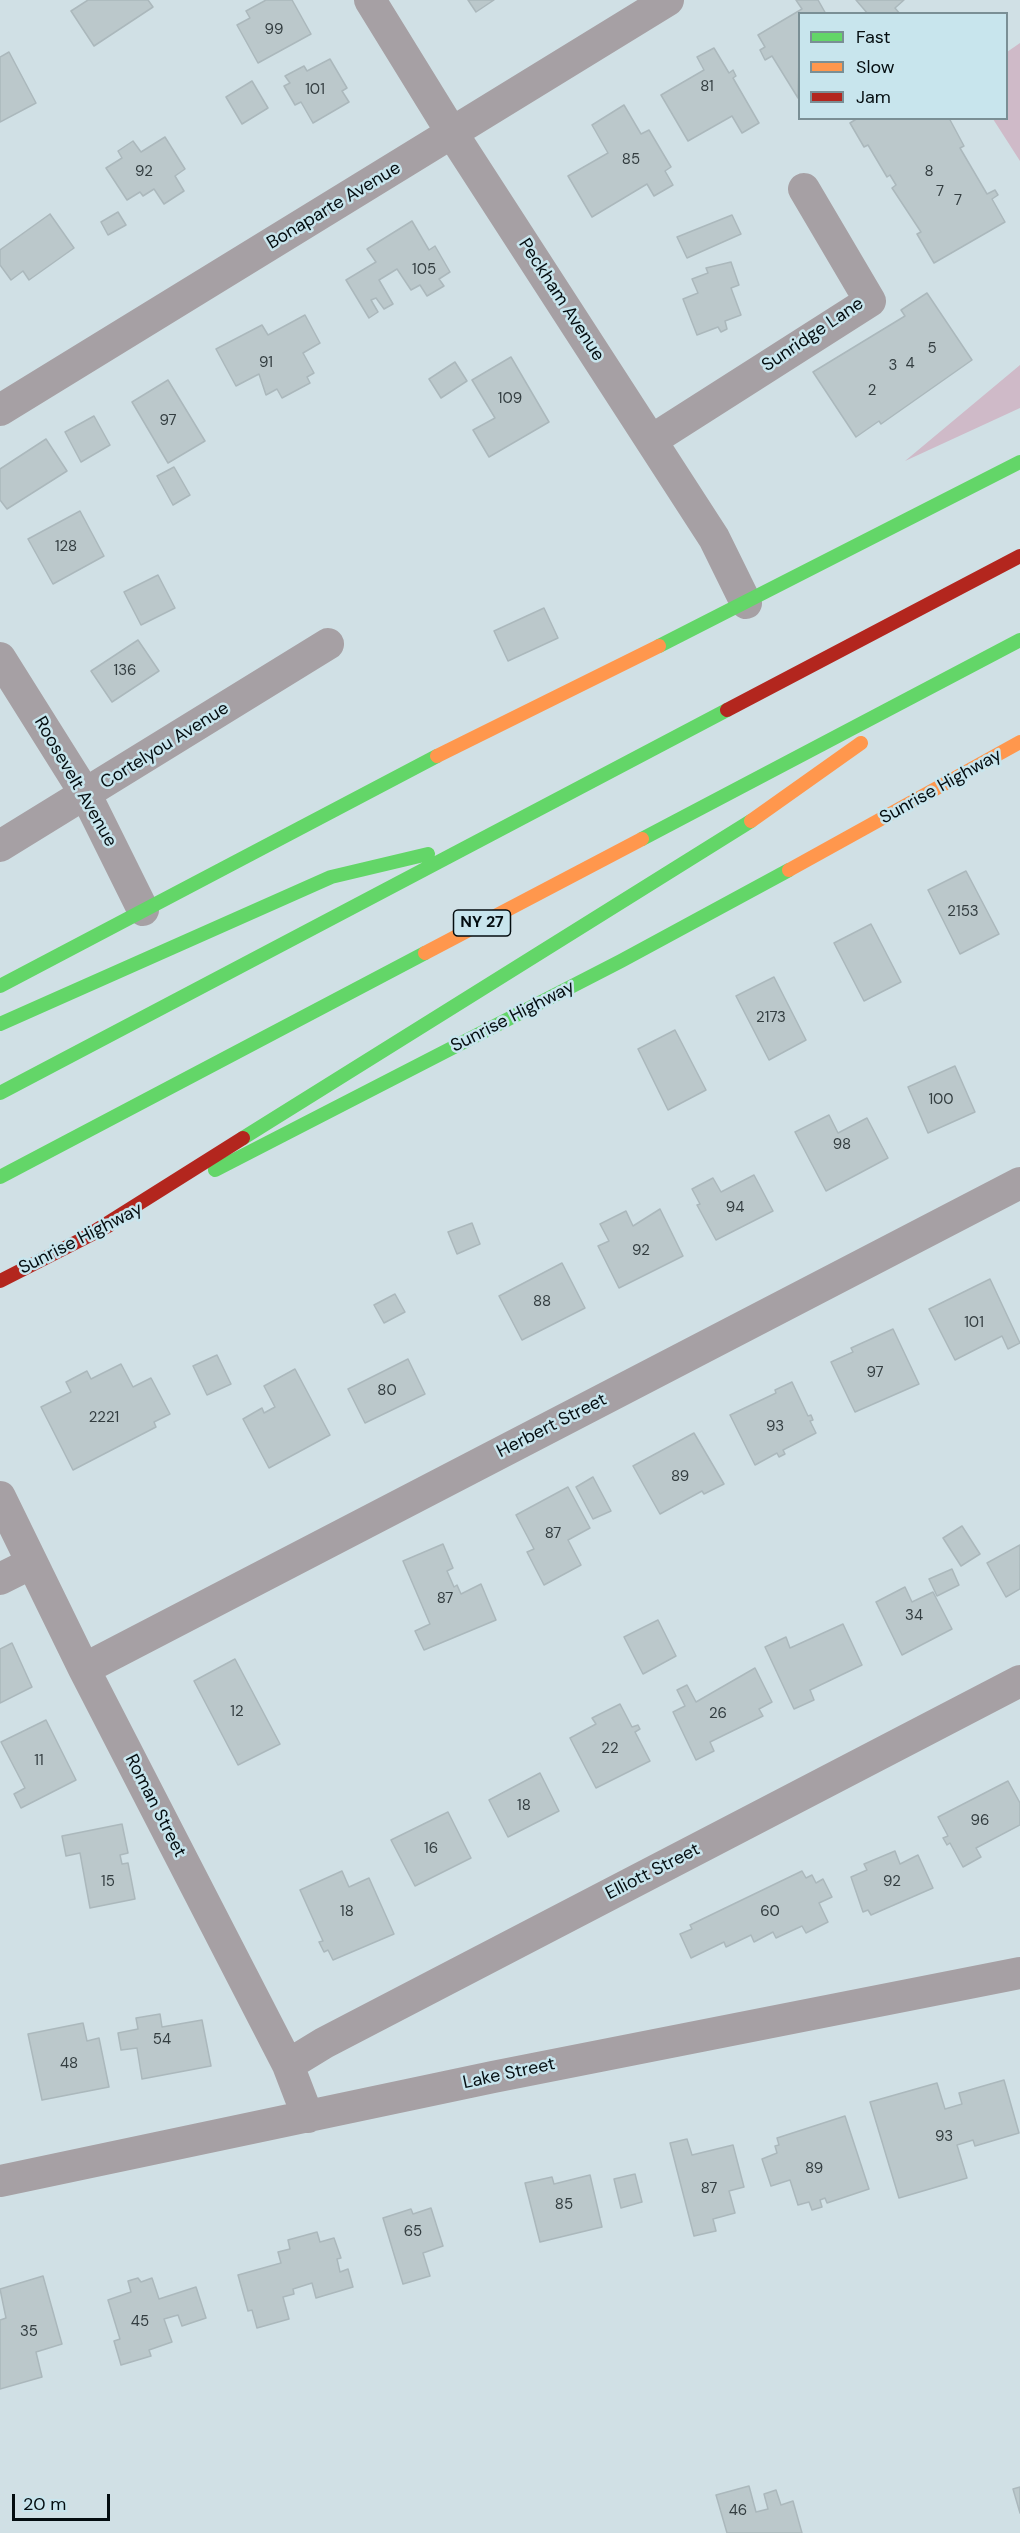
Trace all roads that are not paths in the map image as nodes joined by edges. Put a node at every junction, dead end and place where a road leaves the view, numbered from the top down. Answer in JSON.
{"nodes":[{"id":1,"x":370,"y":0,"type":"edge"},
{"id":2,"x":668,"y":0,"type":"edge"},
{"id":3,"x":452,"y":133,"type":"junction"},
{"id":4,"x":804,"y":189,"type":"dead end"},
{"id":5,"x":0,"y":410,"type":"edge"},
{"id":6,"x":652,"y":440,"type":"junction"},
{"id":7,"x":1020,"y":462,"type":"edge"},
{"id":8,"x":1020,"y":556,"type":"edge"},
{"id":9,"x":746,"y":603,"type":"junction"},
{"id":10,"x":1020,"y":640,"type":"edge"},
{"id":11,"x":328,"y":644,"type":"dead end"},
{"id":12,"x":0,"y":658,"type":"edge"},
{"id":13,"x":965,"y":669,"type":"junction"},
{"id":14,"x":1020,"y":742,"type":"edge"},
{"id":15,"x":87,"y":795,"type":"junction"},
{"id":16,"x":474,"y":844,"type":"junction"},
{"id":17,"x":0,"y":846,"type":"edge"},
{"id":18,"x":143,"y":910,"type":"junction"},
{"id":19,"x":0,"y":986,"type":"edge"},
{"id":20,"x":0,"y":1024,"type":"edge"},
{"id":21,"x":0,"y":1094,"type":"edge"},
{"id":22,"x":0,"y":1177,"type":"edge"},
{"id":23,"x":1020,"y":1183,"type":"edge"},
{"id":24,"x":84,"y":1238,"type":"junction"},
{"id":25,"x":0,"y":1281,"type":"edge"},
{"id":26,"x":0,"y":1497,"type":"edge"},
{"id":27,"x":32,"y":1563,"type":"junction"},
{"id":28,"x":0,"y":1579,"type":"edge"},
{"id":29,"x":84,"y":1669,"type":"junction"},
{"id":30,"x":1020,"y":1681,"type":"edge"},
{"id":31,"x":1020,"y":1973,"type":"edge"},
{"id":32,"x":288,"y":2065,"type":"junction"},
{"id":33,"x":308,"y":2117,"type":"junction"},
{"id":34,"x":0,"y":2181,"type":"edge"}],
"edges":[{"from":1,"to":3,"type":"street","name":"Peckham Avenue"},
{"from":2,"to":3,"type":"street","name":"Bonaparte Avenue"},
{"from":3,"to":5,"type":"street","name":"Bonaparte Avenue"},
{"from":3,"to":6,"type":"street","name":"Peckham Avenue"},
{"from":4,"to":6,"type":"street","name":"Sunridge Lane"},
{"from":6,"to":9,"type":"street","name":"Peckham Avenue"},
{"from":7,"to":9,"type":"main road"},
{"from":8,"to":16,"type":"main road"},
{"from":9,"to":18,"type":"main road"},
{"from":10,"to":13,"type":"main road","number":"NY 27"},
{"from":11,"to":15,"type":"street","name":"Cortelyou Avenue"},
{"from":12,"to":15,"type":"street","name":"Roosevelt Avenue"},
{"from":13,"to":22,"type":"main road","number":"NY 27"},
{"from":13,"to":24,"type":"main road"},
{"from":14,"to":24,"type":"main road","name":"Sunrise Highway"},
{"from":15,"to":17,"type":"street","name":"Cortelyou Avenue"},
{"from":15,"to":18,"type":"street","name":"Roosevelt Avenue"},
{"from":16,"to":20,"type":"main road"},
{"from":16,"to":21,"type":"main road"},
{"from":18,"to":19,"type":"main road"},
{"from":23,"to":29,"type":"street","name":"Herbert Street"},
{"from":24,"to":25,"type":"main road","name":"Sunrise Highway"},
{"from":26,"to":27,"type":"street","name":"Roman Street"},
{"from":27,"to":28,"type":"street"},
{"from":27,"to":29,"type":"street","name":"Roman Street"},
{"from":29,"to":32,"type":"street","name":"Roman Street"},
{"from":30,"to":32,"type":"street","name":"Elliott Street"},
{"from":31,"to":33,"type":"street","name":"Lake Street"},
{"from":32,"to":33,"type":"street","name":"Roman Street"},
{"from":33,"to":34,"type":"street","name":"Lake Street"}]}
